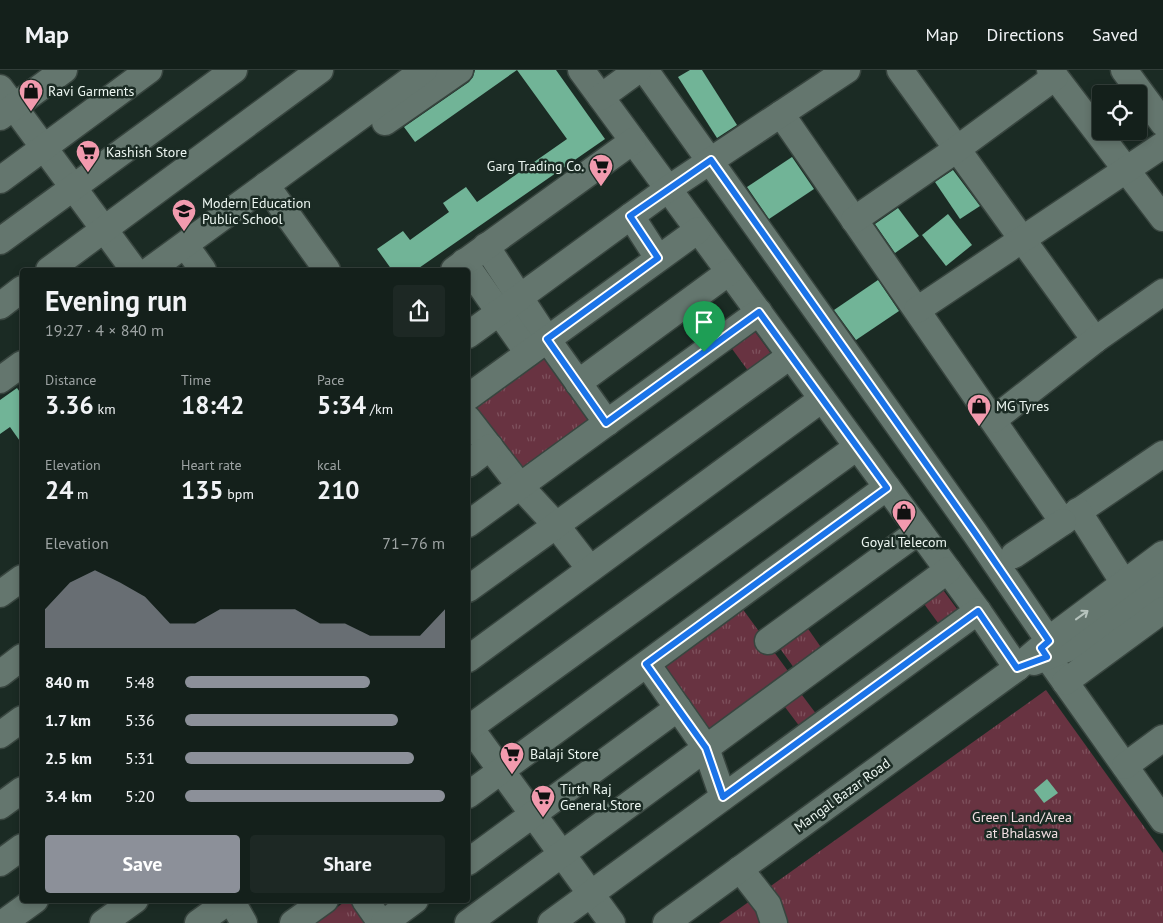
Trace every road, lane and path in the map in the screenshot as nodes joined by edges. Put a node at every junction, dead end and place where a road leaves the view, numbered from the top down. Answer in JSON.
{"nodes":[{"id":1,"x":149,"y":70,"type":"edge"},
{"id":2,"x":320,"y":70,"type":"edge"},
{"id":3,"x":424,"y":70,"type":"edge"},
{"id":4,"x":460,"y":70,"type":"edge"},
{"id":5,"x":561,"y":70,"type":"edge"},
{"id":6,"x":638,"y":70,"type":"edge"},
{"id":7,"x":645,"y":70,"type":"edge"},
{"id":8,"x":847,"y":70,"type":"edge"},
{"id":9,"x":900,"y":70,"type":"edge"},
{"id":10,"x":1124,"y":70,"type":"edge"},
{"id":11,"x":222,"y":73,"type":"edge"},
{"id":12,"x":51,"y":74,"type":"edge"},
{"id":13,"x":1052,"y":74,"type":"edge"},
{"id":14,"x":587,"y":86,"type":"edge"},
{"id":15,"x":4,"y":104,"type":"edge"},
{"id":16,"x":781,"y":114,"type":"junction"},
{"id":17,"x":385,"y":122,"type":"dead end"},
{"id":18,"x":1163,"y":123,"type":"edge"},
{"id":19,"x":607,"y":135,"type":"dead end"},
{"id":20,"x":633,"y":141,"type":"junction"},
{"id":21,"x":1163,"y":145,"type":"edge"},
{"id":22,"x":44,"y":148,"type":"junction"},
{"id":23,"x":957,"y":149,"type":"junction"},
{"id":24,"x":711,"y":160,"type":"junction"},
{"id":25,"x":1126,"y":170,"type":"junction"},
{"id":26,"x":0,"y":180,"type":"edge"},
{"id":27,"x":266,"y":185,"type":"junction"},
{"id":28,"x":73,"y":188,"type":"junction"},
{"id":29,"x":668,"y":189,"type":"junction"},
{"id":30,"x":630,"y":216,"type":"junction"},
{"id":31,"x":1163,"y":218,"type":"edge"},
{"id":32,"x":854,"y":220,"type":"junction"},
{"id":33,"x":104,"y":230,"type":"junction"},
{"id":34,"x":698,"y":230,"type":"junction"},
{"id":35,"x":1022,"y":239,"type":"junction"},
{"id":36,"x":0,"y":241,"type":"edge"},
{"id":37,"x":185,"y":245,"type":"junction"},
{"id":38,"x":486,"y":246,"type":"junction"},
{"id":39,"x":658,"y":258,"type":"junction"},
{"id":40,"x":459,"y":266,"type":"edge"},
{"id":41,"x":52,"y":268,"type":"edge"},
{"id":42,"x":132,"y":268,"type":"edge"},
{"id":43,"x":153,"y":268,"type":"edge"},
{"id":44,"x":202,"y":268,"type":"edge"},
{"id":45,"x":326,"y":268,"type":"edge"},
{"id":46,"x":729,"y":272,"type":"junction"},
{"id":47,"x":470,"y":275,"type":"edge"},
{"id":48,"x":20,"y":291,"type":"edge"},
{"id":49,"x":1163,"y":292,"type":"edge"},
{"id":50,"x":509,"y":305,"type":"junction"},
{"id":51,"x":0,"y":306,"type":"edge"},
{"id":52,"x":917,"y":310,"type":"junction"},
{"id":53,"x":759,"y":312,"type":"junction"},
{"id":54,"x":470,"y":334,"type":"edge"},
{"id":55,"x":1095,"y":340,"type":"junction"},
{"id":56,"x":538,"y":346,"type":"junction"},
{"id":57,"x":790,"y":356,"type":"junction"},
{"id":58,"x":578,"y":383,"type":"junction"},
{"id":59,"x":470,"y":396,"type":"edge"},
{"id":60,"x":822,"y":399,"type":"junction"},
{"id":61,"x":993,"y":420,"type":"junction"},
{"id":62,"x":470,"y":422,"type":"edge"},
{"id":63,"x":606,"y":423,"type":"junction"},
{"id":64,"x":490,"y":447,"type":"junction"},
{"id":65,"x":857,"y":447,"type":"junction"},
{"id":66,"x":1163,"y":454,"type":"edge"},
{"id":67,"x":470,"y":462,"type":"edge"},
{"id":68,"x":520,"y":486,"type":"junction"},
{"id":69,"x":887,"y":488,"type":"junction"},
{"id":70,"x":1071,"y":517,"type":"junction"},
{"id":71,"x":470,"y":523,"type":"edge"},
{"id":72,"x":556,"y":525,"type":"junction"},
{"id":73,"x":919,"y":531,"type":"junction"},
{"id":74,"x":1163,"y":554,"type":"edge"},
{"id":75,"x":1014,"y":555,"type":"dead end"},
{"id":76,"x":590,"y":569,"type":"junction"},
{"id":77,"x":948,"y":570,"type":"junction"},
{"id":78,"x":20,"y":579,"type":"edge"},
{"id":79,"x":1163,"y":582,"type":"edge"},
{"id":80,"x":470,"y":588,"type":"edge"},
{"id":81,"x":1130,"y":592,"type":"junction"},
{"id":82,"x":0,"y":594,"type":"edge"},
{"id":83,"x":1163,"y":610,"type":"edge"},
{"id":84,"x":978,"y":611,"type":"junction"},
{"id":85,"x":768,"y":642,"type":"dead end"},
{"id":86,"x":1046,"y":649,"type":"junction"},
{"id":87,"x":470,"y":658,"type":"edge"},
{"id":88,"x":20,"y":659,"type":"edge"},
{"id":89,"x":646,"y":664,"type":"junction"},
{"id":90,"x":1017,"y":668,"type":"junction"},
{"id":91,"x":0,"y":674,"type":"edge"},
{"id":92,"x":1065,"y":682,"type":"junction"},
{"id":93,"x":678,"y":708,"type":"junction"},
{"id":94,"x":20,"y":720,"type":"edge"},
{"id":95,"x":470,"y":726,"type":"edge"},
{"id":96,"x":470,"y":730,"type":"edge"},
{"id":97,"x":0,"y":735,"type":"edge"},
{"id":98,"x":1163,"y":738,"type":"edge"},
{"id":99,"x":706,"y":748,"type":"junction"},
{"id":100,"x":1125,"y":766,"type":"junction"},
{"id":101,"x":501,"y":771,"type":"junction"},
{"id":102,"x":20,"y":791,"type":"edge"},
{"id":103,"x":470,"y":794,"type":"edge"},
{"id":104,"x":723,"y":797,"type":"junction"},
{"id":105,"x":0,"y":806,"type":"edge"},
{"id":106,"x":533,"y":814,"type":"junction"},
{"id":107,"x":1163,"y":820,"type":"edge"},
{"id":108,"x":20,"y":848,"type":"edge"},
{"id":109,"x":562,"y":854,"type":"junction"},
{"id":110,"x":470,"y":861,"type":"edge"},
{"id":111,"x":0,"y":863,"type":"edge"},
{"id":112,"x":740,"y":869,"type":"junction"},
{"id":113,"x":591,"y":894,"type":"junction"},
{"id":114,"x":30,"y":903,"type":"edge"},
{"id":115,"x":131,"y":903,"type":"edge"},
{"id":116,"x":226,"y":903,"type":"edge"},
{"id":117,"x":232,"y":903,"type":"edge"},
{"id":118,"x":320,"y":903,"type":"edge"},
{"id":119,"x":367,"y":903,"type":"edge"},
{"id":120,"x":411,"y":903,"type":"edge"},
{"id":121,"x":5,"y":919,"type":"edge"},
{"id":122,"x":103,"y":923,"type":"edge"},
{"id":123,"x":198,"y":923,"type":"edge"},
{"id":124,"x":244,"y":923,"type":"edge"},
{"id":125,"x":293,"y":923,"type":"edge"},
{"id":126,"x":382,"y":923,"type":"edge"},
{"id":127,"x":468,"y":923,"type":"edge"},
{"id":128,"x":551,"y":923,"type":"edge"},
{"id":129,"x":612,"y":923,"type":"edge"},
{"id":130,"x":666,"y":923,"type":"edge"},
{"id":131,"x":774,"y":923,"type":"edge"}],
"edges":[{"from":1,"to":22,"type":"street"},
{"from":2,"to":33,"type":"street"},
{"from":3,"to":27,"type":"street"},
{"from":4,"to":17,"type":"street"},
{"from":5,"to":14,"type":"street"},
{"from":6,"to":14,"type":"street"},
{"from":7,"to":24,"type":"street"},
{"from":8,"to":16,"type":"street"},
{"from":9,"to":23,"type":"street"},
{"from":10,"to":18,"type":"street"},
{"from":11,"to":28,"type":"street"},
{"from":12,"to":15,"type":"street"},
{"from":13,"to":23,"type":"street"},
{"from":13,"to":25,"type":"street"},
{"from":14,"to":19,"type":"street"},
{"from":14,"to":20,"type":"street"},
{"from":15,"to":22,"type":"street"},
{"from":16,"to":24,"type":"street"},
{"from":16,"to":32,"type":"street"},
{"from":20,"to":29,"type":"street"},
{"from":20,"to":38,"type":"street"},
{"from":21,"to":25,"type":"street"},
{"from":22,"to":26,"type":"street"},
{"from":22,"to":28,"type":"street"},
{"from":23,"to":32,"type":"street"},
{"from":23,"to":35,"type":"street"},
{"from":24,"to":29,"type":"street"},
{"from":24,"to":86,"type":"street"},
{"from":25,"to":31,"type":"street"},
{"from":25,"to":35,"type":"street"},
{"from":27,"to":37,"type":"street"},
{"from":27,"to":45,"type":"street"},
{"from":28,"to":33,"type":"street"},
{"from":28,"to":36,"type":"street"},
{"from":29,"to":30,"type":"street"},
{"from":29,"to":34,"type":"street"},
{"from":30,"to":39,"type":"street"},
{"from":30,"to":50,"type":"street"},
{"from":32,"to":52,"type":"street"},
{"from":33,"to":41,"type":"street"},
{"from":33,"to":42,"type":"street"},
{"from":34,"to":39,"type":"street"},
{"from":34,"to":46,"type":"street"},
{"from":35,"to":52,"type":"street"},
{"from":35,"to":55,"type":"street"},
{"from":37,"to":43,"type":"street"},
{"from":37,"to":44,"type":"street"},
{"from":38,"to":40,"type":"street"},
{"from":38,"to":50,"type":"street"},
{"from":39,"to":56,"type":"street"},
{"from":46,"to":53,"type":"street"},
{"from":46,"to":58,"type":"street"},
{"from":47,"to":50,"type":"street"},
{"from":48,"to":51,"type":"street"},
{"from":49,"to":55,"type":"street"},
{"from":50,"to":54,"type":"street"},
{"from":50,"to":56,"type":"street"},
{"from":52,"to":61,"type":"street"},
{"from":53,"to":57,"type":"street"},
{"from":53,"to":63,"type":"street"},
{"from":55,"to":61,"type":"street"},
{"from":56,"to":58,"type":"street"},
{"from":56,"to":59,"type":"street"},
{"from":57,"to":60,"type":"street"},
{"from":57,"to":72,"type":"street"},
{"from":58,"to":63,"type":"street"},
{"from":60,"to":65,"type":"street"},
{"from":60,"to":76,"type":"street"},
{"from":61,"to":70,"type":"street"},
{"from":62,"to":64,"type":"street"},
{"from":63,"to":68,"type":"street"},
{"from":64,"to":67,"type":"street"},
{"from":64,"to":68,"type":"street"},
{"from":65,"to":69,"type":"street"},
{"from":65,"to":95,"type":"street"},
{"from":66,"to":70,"type":"street"},
{"from":68,"to":71,"type":"street"},
{"from":68,"to":72,"type":"street"},
{"from":69,"to":73,"type":"street"},
{"from":69,"to":89,"type":"street"},
{"from":70,"to":75,"type":"street"},
{"from":70,"to":81,"type":"street"},
{"from":72,"to":76,"type":"street"},
{"from":72,"to":80,"type":"street"},
{"from":73,"to":77,"type":"street"},
{"from":73,"to":85,"type":"street"},
{"from":74,"to":81,"type":"street"},
{"from":76,"to":87,"type":"street"},
{"from":77,"to":84,"type":"street"},
{"from":77,"to":99,"type":"street"},
{"from":78,"to":82,"type":"street"},
{"from":79,"to":81,"type":"street"},
{"from":81,"to":86,"type":"street","name":"Mangal Bazar Road"},
{"from":83,"to":92,"type":"street"},
{"from":84,"to":90,"type":"street"},
{"from":84,"to":104,"type":"street"},
{"from":86,"to":90,"type":"street","name":"Mangal Bazar Road"},
{"from":86,"to":92,"type":"street"},
{"from":88,"to":91,"type":"street"},
{"from":89,"to":93,"type":"street"},
{"from":89,"to":101,"type":"street"},
{"from":90,"to":112,"type":"street","name":"Mangal Bazar Road"},
{"from":92,"to":100,"type":"street"},
{"from":93,"to":99,"type":"street"},
{"from":93,"to":106,"type":"street"},
{"from":94,"to":97,"type":"street"},
{"from":96,"to":101,"type":"street"},
{"from":98,"to":100,"type":"street"},
{"from":99,"to":104,"type":"street"},
{"from":99,"to":109,"type":"street"},
{"from":100,"to":107,"type":"street"},
{"from":101,"to":103,"type":"street"},
{"from":101,"to":106,"type":"street"},
{"from":102,"to":105,"type":"street"},
{"from":104,"to":113,"type":"street"},
{"from":106,"to":109,"type":"street"},
{"from":106,"to":110,"type":"street"},
{"from":108,"to":111,"type":"street"},
{"from":109,"to":113,"type":"street"},
{"from":109,"to":127,"type":"street"},
{"from":112,"to":130,"type":"street","name":"Mangal Bazar Road"},
{"from":112,"to":131,"type":"street"},
{"from":113,"to":128,"type":"street"},
{"from":113,"to":129,"type":"street"},
{"from":114,"to":121,"type":"street"},
{"from":115,"to":122,"type":"street"},
{"from":116,"to":123,"type":"street"},
{"from":117,"to":124,"type":"street"},
{"from":118,"to":125,"type":"street"},
{"from":119,"to":126,"type":"street"},
{"from":120,"to":126,"type":"street"}]}
